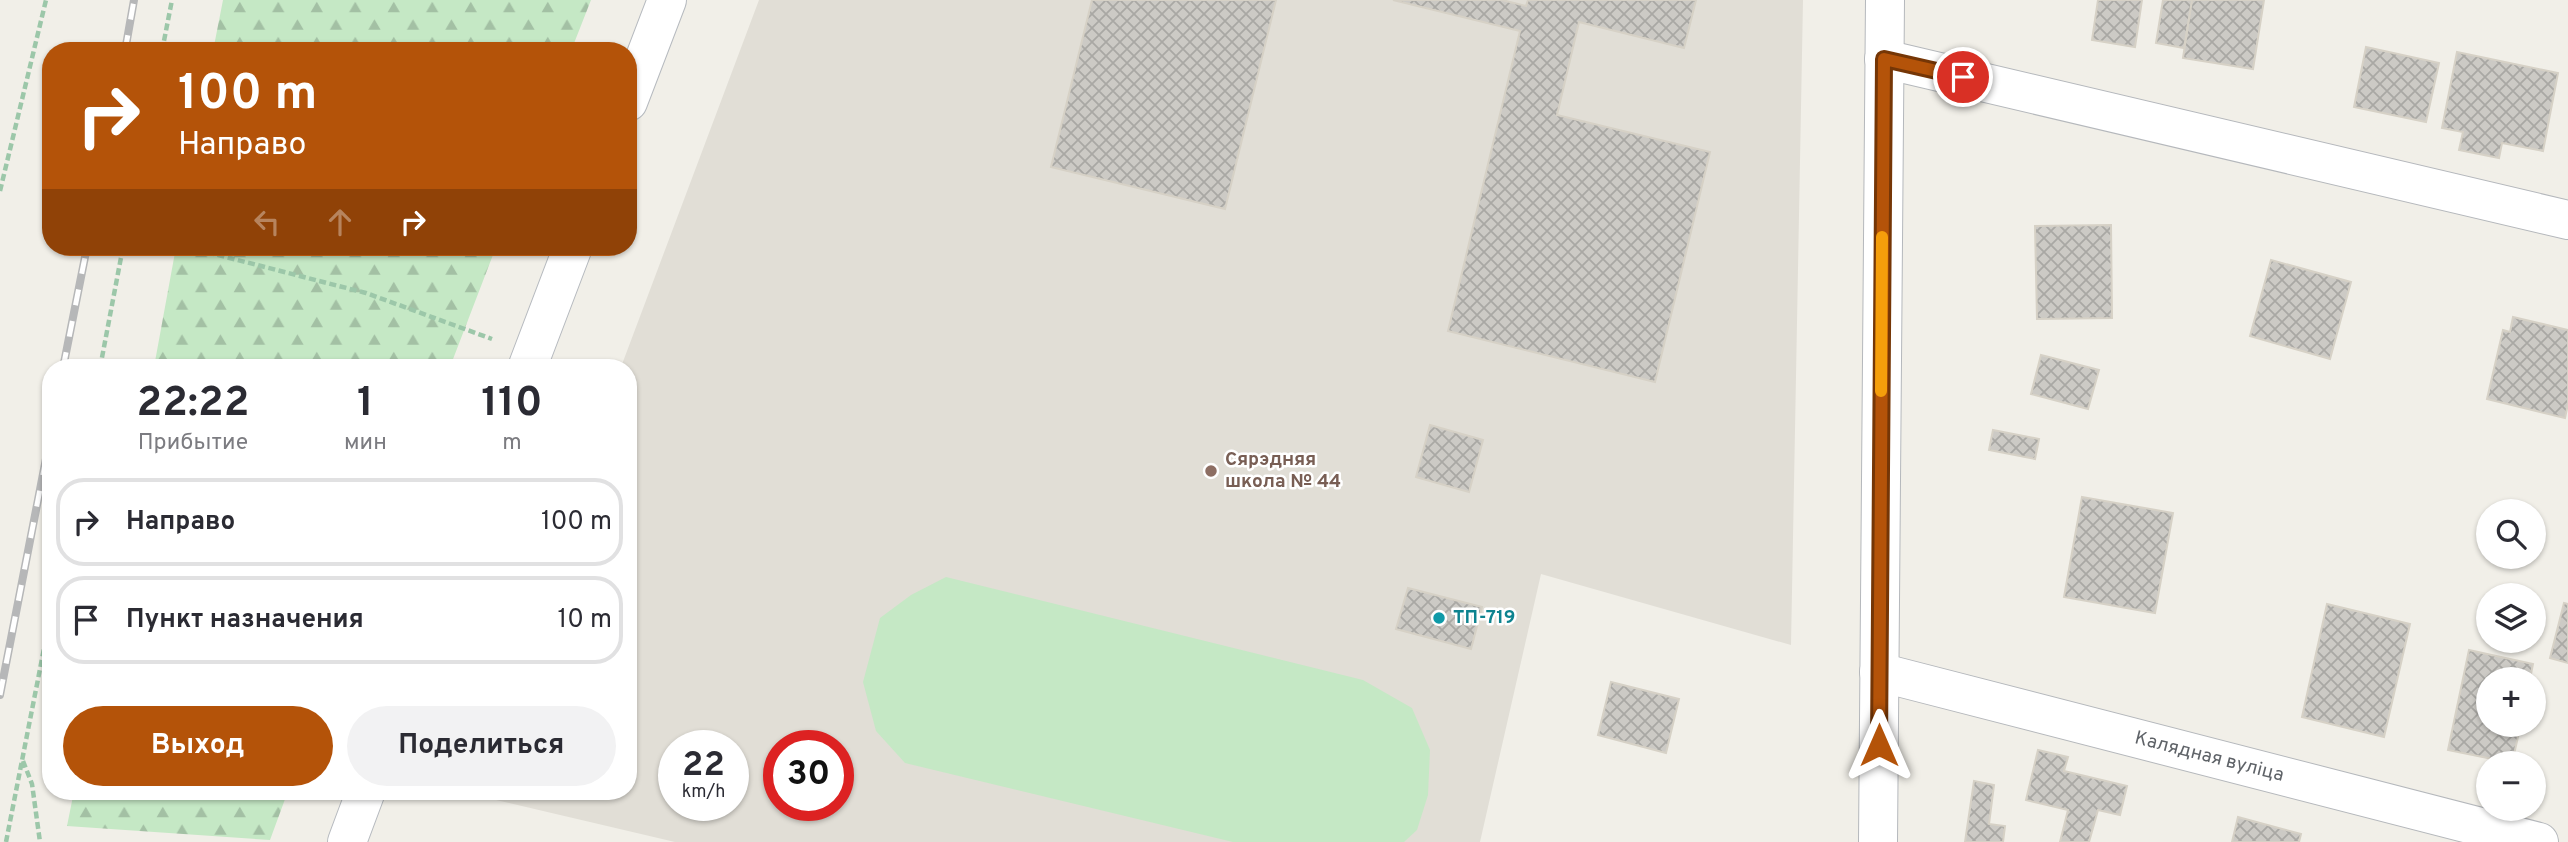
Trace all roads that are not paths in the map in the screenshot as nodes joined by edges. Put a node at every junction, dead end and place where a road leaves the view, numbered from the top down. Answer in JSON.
{"nodes":[{"id":1,"x":667,"y":0,"type":"edge"},
{"id":2,"x":1885,"y":0,"type":"edge"},
{"id":3,"x":1884,"y":59,"type":"junction"},
{"id":4,"x":637,"y":78,"type":"edge"},
{"id":5,"x":2568,"y":220,"type":"edge"},
{"id":6,"x":570,"y":256,"type":"edge"},
{"id":7,"x":530,"y":359,"type":"edge"},
{"id":8,"x":1879,"y":672,"type":"junction"},
{"id":9,"x":363,"y":800,"type":"edge"},
{"id":10,"x":347,"y":842,"type":"edge"},
{"id":11,"x":1878,"y":842,"type":"edge"},
{"id":12,"x":2539,"y":842,"type":"edge"}],
"edges":[{"from":1,"to":4,"type":"street"},
{"from":2,"to":3,"type":"street"},
{"from":3,"to":5,"type":"street"},
{"from":3,"to":8,"type":"street"},
{"from":6,"to":7,"type":"street"},
{"from":8,"to":11,"type":"street"},
{"from":8,"to":12,"type":"street","name":"Калядная вуліца"},
{"from":9,"to":10,"type":"street"}]}
